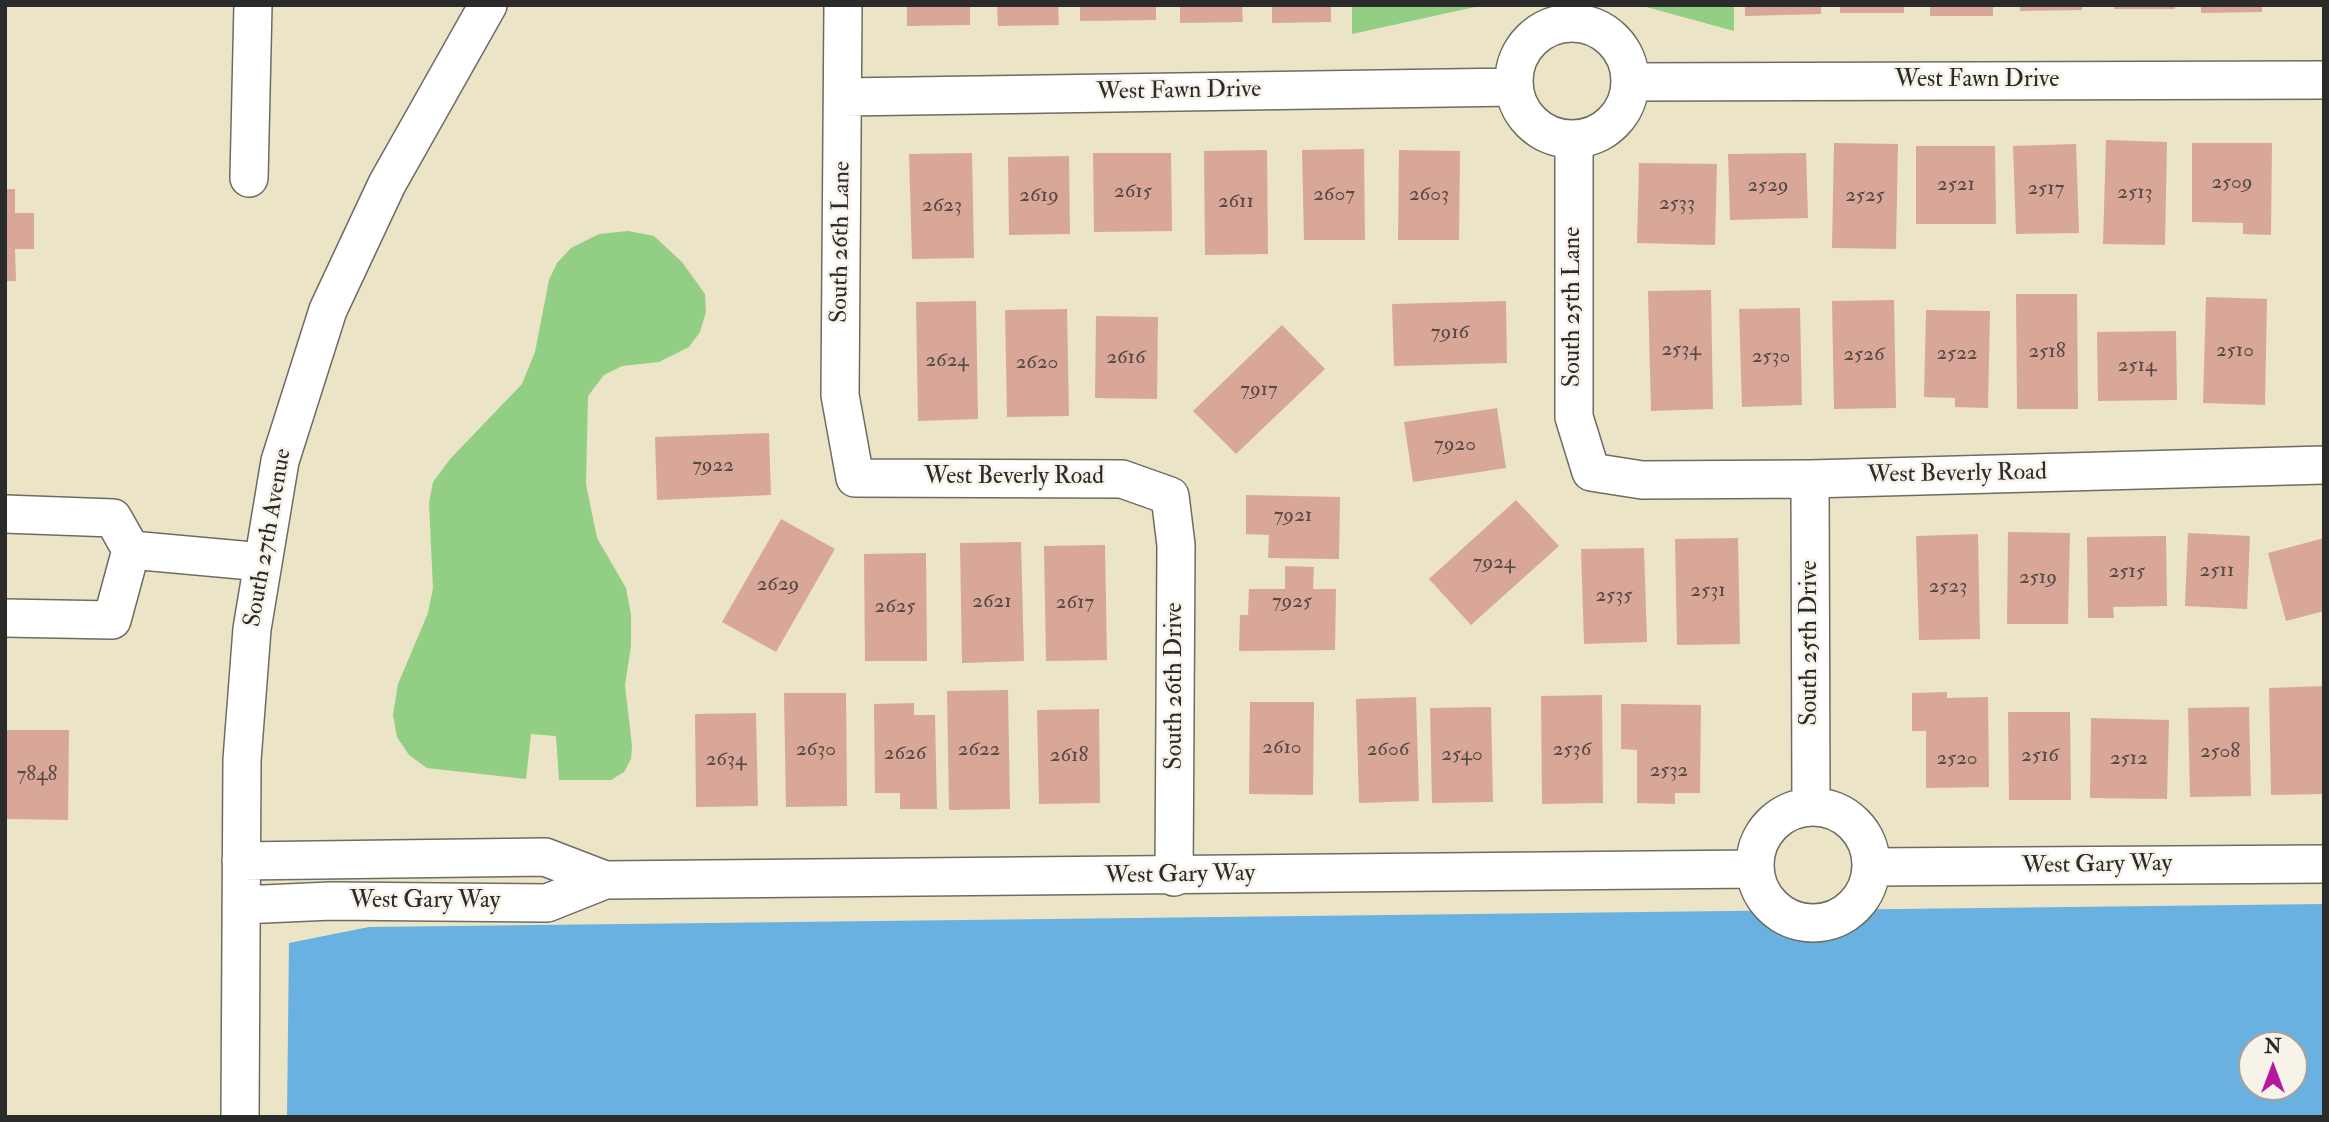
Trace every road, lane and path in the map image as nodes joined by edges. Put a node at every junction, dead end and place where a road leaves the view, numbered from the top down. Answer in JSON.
{"nodes":[{"id":1,"x":253,"y":5,"type":"edge"},
{"id":2,"x":488,"y":5,"type":"edge"},
{"id":3,"x":844,"y":5,"type":"edge"},
{"id":4,"x":2324,"y":80,"type":"edge"},
{"id":5,"x":1631,"y":82,"type":"junction"},
{"id":6,"x":1514,"y":87,"type":"junction"},
{"id":7,"x":844,"y":97,"type":"junction"},
{"id":8,"x":1574,"y":139,"type":"junction"},
{"id":9,"x":250,"y":178,"type":"dead end"},
{"id":10,"x":2324,"y":466,"type":"edge"},
{"id":11,"x":1591,"y":472,"type":"joint"},
{"id":12,"x":855,"y":478,"type":"joint"},
{"id":13,"x":1810,"y":479,"type":"junction"},
{"id":14,"x":1170,"y":496,"type":"joint"},
{"id":15,"x":5,"y":514,"type":"edge"},
{"id":16,"x":131,"y":550,"type":"junction"},
{"id":17,"x":263,"y":562,"type":"junction"},
{"id":18,"x":5,"y":618,"type":"edge"},
{"id":19,"x":1811,"y":807,"type":"junction"},
{"id":20,"x":241,"y":861,"type":"junction"},
{"id":21,"x":2324,"y":863,"type":"edge"},
{"id":22,"x":1871,"y":867,"type":"junction"},
{"id":23,"x":1755,"y":869,"type":"junction"},
{"id":24,"x":1174,"y":877,"type":"junction"},
{"id":25,"x":605,"y":880,"type":"junction"},
{"id":26,"x":240,"y":905,"type":"junction"},
{"id":27,"x":240,"y":1117,"type":"edge"}],
"edges":[{"from":1,"to":9,"type":"street"},
{"from":2,"to":17,"type":"street","name":"South 27th Avenue"},
{"from":3,"to":7,"type":"street","name":"South 26th Lane"},
{"from":4,"to":5,"type":"street","name":"West Fawn Drive"},
{"from":5,"to":6,"type":"street"},
{"from":5,"to":8,"type":"street"},
{"from":6,"to":7,"type":"street","name":"West Fawn Drive"},
{"from":6,"to":8,"type":"street"},
{"from":7,"to":12,"type":"street","name":"South 26th Lane"},
{"from":8,"to":11,"type":"street","name":"South 25th Lane"},
{"from":10,"to":13,"type":"street","name":"West Beverly Road"},
{"from":11,"to":13,"type":"street","name":"West Beverly Road"},
{"from":12,"to":14,"type":"street","name":"West Beverly Road"},
{"from":13,"to":19,"type":"street","name":"South 25th Drive"},
{"from":14,"to":24,"type":"street","name":"South 26th Drive"},
{"from":15,"to":16,"type":"street"},
{"from":16,"to":17,"type":"street"},
{"from":16,"to":18,"type":"street"},
{"from":17,"to":20,"type":"street","name":"South 27th Avenue"},
{"from":19,"to":22,"type":"street"},
{"from":19,"to":23,"type":"street"},
{"from":20,"to":25,"type":"street","name":"West Gary Way"},
{"from":20,"to":26,"type":"street","name":"South 27th Avenue"},
{"from":21,"to":22,"type":"street","name":"West Gary Way"},
{"from":22,"to":23,"type":"street"},
{"from":23,"to":24,"type":"street","name":"West Gary Way"},
{"from":24,"to":25,"type":"street","name":"West Gary Way"},
{"from":25,"to":26,"type":"street","name":"West Gary Way"},
{"from":26,"to":27,"type":"street","name":"South 27th Avenue"}]}
